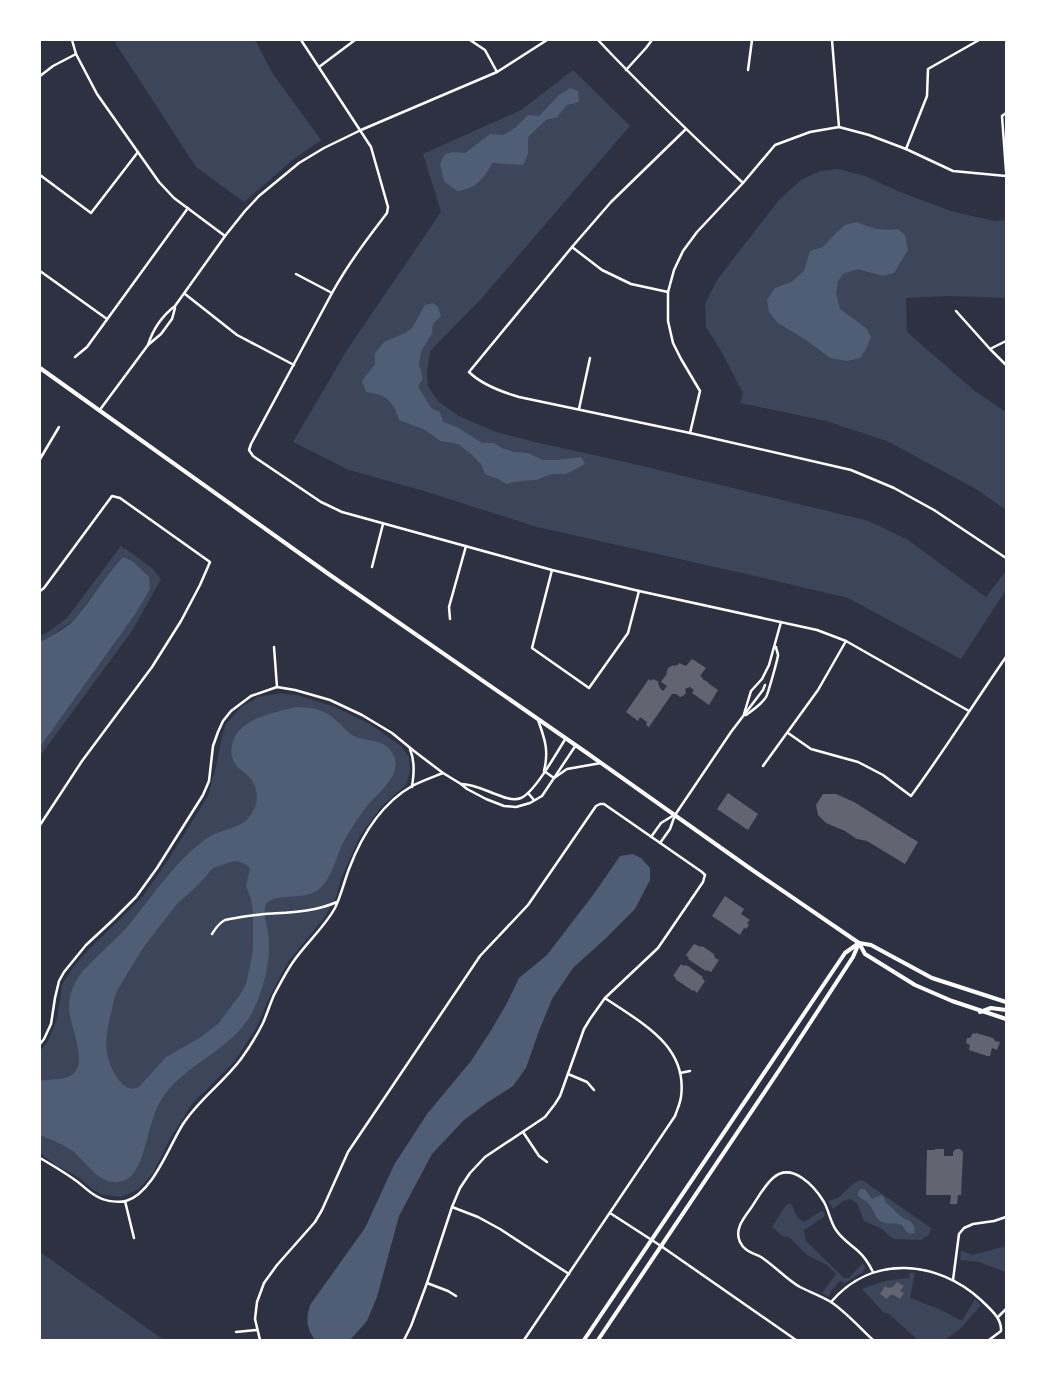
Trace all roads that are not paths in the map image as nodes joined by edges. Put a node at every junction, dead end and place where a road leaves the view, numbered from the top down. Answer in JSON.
{"nodes":[{"id":1,"x":72,"y":40,"type":"edge"},
{"id":2,"x":301,"y":40,"type":"edge"},
{"id":3,"x":355,"y":40,"type":"edge"},
{"id":4,"x":470,"y":40,"type":"edge"},
{"id":5,"x":547,"y":40,"type":"edge"},
{"id":6,"x":598,"y":40,"type":"edge"},
{"id":7,"x":652,"y":40,"type":"edge"},
{"id":8,"x":752,"y":40,"type":"edge"},
{"id":9,"x":832,"y":40,"type":"edge"},
{"id":10,"x":979,"y":40,"type":"edge"},
{"id":11,"x":76,"y":54,"type":"junction"},
{"id":12,"x":319,"y":67,"type":"junction"},
{"id":13,"x":626,"y":70,"type":"junction"},
{"id":14,"x":748,"y":70,"type":"dead end"},
{"id":15,"x":497,"y":72,"type":"junction"},
{"id":16,"x":40,"y":76,"type":"edge"},
{"id":17,"x":1006,"y":113,"type":"edge"},
{"id":18,"x":839,"y":127,"type":"junction"},
{"id":19,"x":686,"y":129,"type":"junction"},
{"id":20,"x":361,"y":130,"type":"junction"},
{"id":21,"x":906,"y":149,"type":"junction"},
{"id":22,"x":138,"y":152,"type":"junction"},
{"id":23,"x":1006,"y":171,"type":"edge"},
{"id":24,"x":40,"y":176,"type":"edge"},
{"id":25,"x":1006,"y":176,"type":"edge"},
{"id":26,"x":743,"y":183,"type":"junction"},
{"id":27,"x":188,"y":208,"type":"junction"},
{"id":28,"x":225,"y":236,"type":"junction"},
{"id":29,"x":572,"y":247,"type":"junction"},
{"id":30,"x":40,"y":271,"type":"edge"},
{"id":31,"x":296,"y":274,"type":"dead end"},
{"id":32,"x":668,"y":292,"type":"junction"},
{"id":33,"x":332,"y":293,"type":"junction"},
{"id":34,"x":184,"y":294,"type":"junction"},
{"id":35,"x":175,"y":306,"type":"junction"},
{"id":36,"x":956,"y":311,"type":"dead end"},
{"id":37,"x":107,"y":319,"type":"junction"},
{"id":38,"x":158,"y":324,"type":"junction"},
{"id":39,"x":165,"y":328,"type":"junction"},
{"id":40,"x":1006,"y":341,"type":"edge"},
{"id":41,"x":148,"y":345,"type":"junction"},
{"id":42,"x":990,"y":349,"type":"junction"},
{"id":43,"x":75,"y":357,"type":"dead end"},
{"id":44,"x":590,"y":358,"type":"dead end"},
{"id":45,"x":294,"y":365,"type":"junction"},
{"id":46,"x":1006,"y":365,"type":"edge"},
{"id":47,"x":40,"y":368,"type":"edge"},
{"id":48,"x":579,"y":409,"type":"junction"},
{"id":49,"x":99,"y":411,"type":"junction"},
{"id":50,"x":58,"y":428,"type":"dead end"},
{"id":51,"x":690,"y":433,"type":"junction"},
{"id":52,"x":40,"y":459,"type":"edge"},
{"id":53,"x":383,"y":524,"type":"junction"},
{"id":54,"x":466,"y":546,"type":"junction"},
{"id":55,"x":1006,"y":558,"type":"edge"},
{"id":56,"x":372,"y":567,"type":"dead end"},
{"id":57,"x":552,"y":570,"type":"junction"},
{"id":58,"x":40,"y":591,"type":"edge"},
{"id":59,"x":639,"y":591,"type":"junction"},
{"id":60,"x":450,"y":619,"type":"dead end"},
{"id":61,"x":781,"y":622,"type":"junction"},
{"id":62,"x":846,"y":641,"type":"junction"},
{"id":63,"x":775,"y":646,"type":"junction"},
{"id":64,"x":274,"y":647,"type":"dead end"},
{"id":65,"x":1006,"y":657,"type":"edge"},
{"id":66,"x":760,"y":682,"type":"junction"},
{"id":67,"x":764,"y":685,"type":"junction"},
{"id":68,"x":769,"y":685,"type":"junction"},
{"id":69,"x":277,"y":688,"type":"junction"},
{"id":70,"x":969,"y":711,"type":"junction"},
{"id":71,"x":744,"y":716,"type":"junction"},
{"id":72,"x":537,"y":719,"type":"junction"},
{"id":73,"x":788,"y":733,"type":"junction"},
{"id":74,"x":566,"y":738,"type":"junction"},
{"id":75,"x":576,"y":746,"type":"junction"},
{"id":76,"x":410,"y":748,"type":"junction"},
{"id":77,"x":601,"y":763,"type":"junction"},
{"id":78,"x":763,"y":766,"type":"dead end"},
{"id":79,"x":544,"y":771,"type":"junction"},
{"id":80,"x":444,"y":773,"type":"junction"},
{"id":81,"x":554,"y":778,"type":"junction"},
{"id":82,"x":461,"y":784,"type":"junction"},
{"id":83,"x":412,"y":787,"type":"junction"},
{"id":84,"x":528,"y":793,"type":"junction"},
{"id":85,"x":534,"y":800,"type":"junction"},
{"id":86,"x":675,"y":815,"type":"junction"},
{"id":87,"x":40,"y":825,"type":"edge"},
{"id":88,"x":651,"y":837,"type":"junction"},
{"id":89,"x":660,"y":843,"type":"junction"},
{"id":90,"x":338,"y":902,"type":"junction"},
{"id":91,"x":212,"y":934,"type":"dead end"},
{"id":92,"x":859,"y":943,"type":"junction"},
{"id":93,"x":605,"y":998,"type":"junction"},
{"id":94,"x":1006,"y":1002,"type":"edge"},
{"id":95,"x":1006,"y":1010,"type":"edge"},
{"id":96,"x":980,"y":1012,"type":"junction"},
{"id":97,"x":1006,"y":1019,"type":"edge"},
{"id":98,"x":40,"y":1044,"type":"edge"},
{"id":99,"x":690,"y":1071,"type":"dead end"},
{"id":100,"x":680,"y":1073,"type":"junction"},
{"id":101,"x":568,"y":1074,"type":"junction"},
{"id":102,"x":594,"y":1090,"type":"dead end"},
{"id":103,"x":523,"y":1132,"type":"junction"},
{"id":104,"x":40,"y":1158,"type":"edge"},
{"id":105,"x":547,"y":1162,"type":"dead end"},
{"id":106,"x":125,"y":1201,"type":"junction"},
{"id":107,"x":452,"y":1207,"type":"junction"},
{"id":108,"x":610,"y":1212,"type":"junction"},
{"id":109,"x":1006,"y":1217,"type":"edge"},
{"id":110,"x":134,"y":1238,"type":"dead end"},
{"id":111,"x":651,"y":1240,"type":"junction"},
{"id":112,"x":661,"y":1246,"type":"junction"},
{"id":113,"x":873,"y":1272,"type":"junction"},
{"id":114,"x":569,"y":1274,"type":"junction"},
{"id":115,"x":953,"y":1280,"type":"junction"},
{"id":116,"x":427,"y":1283,"type":"junction"},
{"id":117,"x":456,"y":1296,"type":"dead end"},
{"id":118,"x":831,"y":1302,"type":"junction"},
{"id":119,"x":1006,"y":1309,"type":"edge"},
{"id":120,"x":998,"y":1317,"type":"junction"},
{"id":121,"x":256,"y":1330,"type":"junction"},
{"id":122,"x":236,"y":1332,"type":"dead end"},
{"id":123,"x":260,"y":1340,"type":"edge"},
{"id":124,"x":404,"y":1340,"type":"edge"},
{"id":125,"x":524,"y":1340,"type":"edge"},
{"id":126,"x":584,"y":1340,"type":"edge"},
{"id":127,"x":598,"y":1340,"type":"edge"},
{"id":128,"x":796,"y":1340,"type":"edge"},
{"id":129,"x":873,"y":1340,"type":"edge"},
{"id":130,"x":989,"y":1340,"type":"edge"}],
"edges":[{"from":1,"to":11,"type":"street"},
{"from":2,"to":12,"type":"street"},
{"from":3,"to":12,"type":"street"},
{"from":4,"to":15,"type":"street"},
{"from":5,"to":15,"type":"street"},
{"from":6,"to":13,"type":"street"},
{"from":7,"to":13,"type":"street"},
{"from":8,"to":14,"type":"street"},
{"from":9,"to":18,"type":"street"},
{"from":10,"to":21,"type":"street"},
{"from":11,"to":16,"type":"street"},
{"from":11,"to":22,"type":"street"},
{"from":12,"to":20,"type":"street"},
{"from":13,"to":19,"type":"street"},
{"from":15,"to":20,"type":"street"},
{"from":17,"to":23,"type":"street"},
{"from":18,"to":21,"type":"street"},
{"from":18,"to":26,"type":"street"},
{"from":19,"to":26,"type":"street"},
{"from":19,"to":29,"type":"street"},
{"from":20,"to":28,"type":"street"},
{"from":20,"to":33,"type":"street"},
{"from":21,"to":25,"type":"street"},
{"from":22,"to":24,"type":"street"},
{"from":22,"to":27,"type":"street"},
{"from":26,"to":32,"type":"street"},
{"from":27,"to":28,"type":"street"},
{"from":27,"to":37,"type":"street"},
{"from":28,"to":34,"type":"street"},
{"from":29,"to":32,"type":"street"},
{"from":29,"to":48,"type":"street"},
{"from":30,"to":37,"type":"street"},
{"from":31,"to":33,"type":"street"},
{"from":32,"to":51,"type":"street"},
{"from":33,"to":45,"type":"street"},
{"from":34,"to":35,"type":"street"},
{"from":34,"to":45,"type":"street"},
{"from":35,"to":38,"type":"street"},
{"from":35,"to":39,"type":"street"},
{"from":36,"to":42,"type":"street"},
{"from":37,"to":43,"type":"street"},
{"from":38,"to":39,"type":"street"},
{"from":38,"to":41,"type":"street"},
{"from":39,"to":41,"type":"street"},
{"from":40,"to":42,"type":"street"},
{"from":41,"to":49,"type":"street"},
{"from":42,"to":46,"type":"street"},
{"from":44,"to":48,"type":"street"},
{"from":45,"to":53,"type":"street"},
{"from":47,"to":49,"type":"main road"},
{"from":48,"to":51,"type":"street"},
{"from":49,"to":72,"type":"main road"},
{"from":50,"to":52,"type":"street"},
{"from":51,"to":55,"type":"street"},
{"from":53,"to":54,"type":"street"},
{"from":53,"to":56,"type":"street"},
{"from":54,"to":57,"type":"street"},
{"from":54,"to":60,"type":"street"},
{"from":57,"to":59,"type":"street"},
{"from":57,"to":59,"type":"street"},
{"from":58,"to":87,"type":"street"},
{"from":59,"to":61,"type":"street"},
{"from":61,"to":62,"type":"street"},
{"from":61,"to":63,"type":"street"},
{"from":62,"to":70,"type":"street"},
{"from":62,"to":73,"type":"street"},
{"from":63,"to":66,"type":"street"},
{"from":63,"to":68,"type":"street"},
{"from":64,"to":69,"type":"street"},
{"from":65,"to":70,"type":"street"},
{"from":66,"to":67,"type":"street"},
{"from":66,"to":71,"type":"street"},
{"from":67,"to":68,"type":"street"},
{"from":67,"to":71,"type":"street"},
{"from":68,"to":71,"type":"street"},
{"from":69,"to":76,"type":"street"},
{"from":69,"to":98,"type":"street"},
{"from":70,"to":73,"type":"street"},
{"from":71,"to":86,"type":"street"},
{"from":72,"to":74,"type":"main road"},
{"from":72,"to":79,"type":"street"},
{"from":73,"to":78,"type":"street"},
{"from":74,"to":75,"type":"main road"},
{"from":74,"to":79,"type":"street"},
{"from":75,"to":77,"type":"main road"},
{"from":75,"to":81,"type":"street"},
{"from":76,"to":80,"type":"street"},
{"from":76,"to":83,"type":"street"},
{"from":77,"to":81,"type":"street"},
{"from":77,"to":86,"type":"main road"},
{"from":79,"to":81,"type":"street"},
{"from":79,"to":84,"type":"street"},
{"from":80,"to":82,"type":"street"},
{"from":80,"to":83,"type":"street"},
{"from":81,"to":85,"type":"street"},
{"from":82,"to":84,"type":"street"},
{"from":82,"to":85,"type":"street"},
{"from":83,"to":90,"type":"street"},
{"from":84,"to":85,"type":"street"},
{"from":86,"to":88,"type":"street"},
{"from":86,"to":89,"type":"street"},
{"from":86,"to":92,"type":"main road"},
{"from":88,"to":89,"type":"street"},
{"from":88,"to":121,"type":"street"},
{"from":89,"to":93,"type":"street"},
{"from":90,"to":91,"type":"street"},
{"from":90,"to":106,"type":"street"},
{"from":92,"to":94,"type":"main road"},
{"from":92,"to":96,"type":"main road"},
{"from":92,"to":111,"type":"main road"},
{"from":92,"to":112,"type":"main road"},
{"from":93,"to":100,"type":"street"},
{"from":93,"to":101,"type":"street"},
{"from":95,"to":96,"type":"main road"},
{"from":96,"to":97,"type":"main road"},
{"from":99,"to":100,"type":"street"},
{"from":100,"to":108,"type":"street"},
{"from":101,"to":102,"type":"street"},
{"from":101,"to":103,"type":"street"},
{"from":103,"to":105,"type":"street"},
{"from":103,"to":107,"type":"street"},
{"from":104,"to":106,"type":"street"},
{"from":106,"to":110,"type":"street"},
{"from":107,"to":114,"type":"street"},
{"from":107,"to":116,"type":"street"},
{"from":108,"to":111,"type":"street"},
{"from":108,"to":114,"type":"street"},
{"from":109,"to":115,"type":"street"},
{"from":111,"to":112,"type":"street"},
{"from":111,"to":126,"type":"main road"},
{"from":112,"to":127,"type":"main road"},
{"from":112,"to":128,"type":"street"},
{"from":113,"to":115,"type":"street"},
{"from":113,"to":118,"type":"street"},
{"from":113,"to":118,"type":"street"},
{"from":114,"to":125,"type":"street"},
{"from":115,"to":120,"type":"street"},
{"from":116,"to":117,"type":"street"},
{"from":116,"to":124,"type":"street"},
{"from":118,"to":129,"type":"street"},
{"from":119,"to":120,"type":"street"},
{"from":120,"to":130,"type":"street"},
{"from":121,"to":122,"type":"street"},
{"from":121,"to":123,"type":"street"}]}
